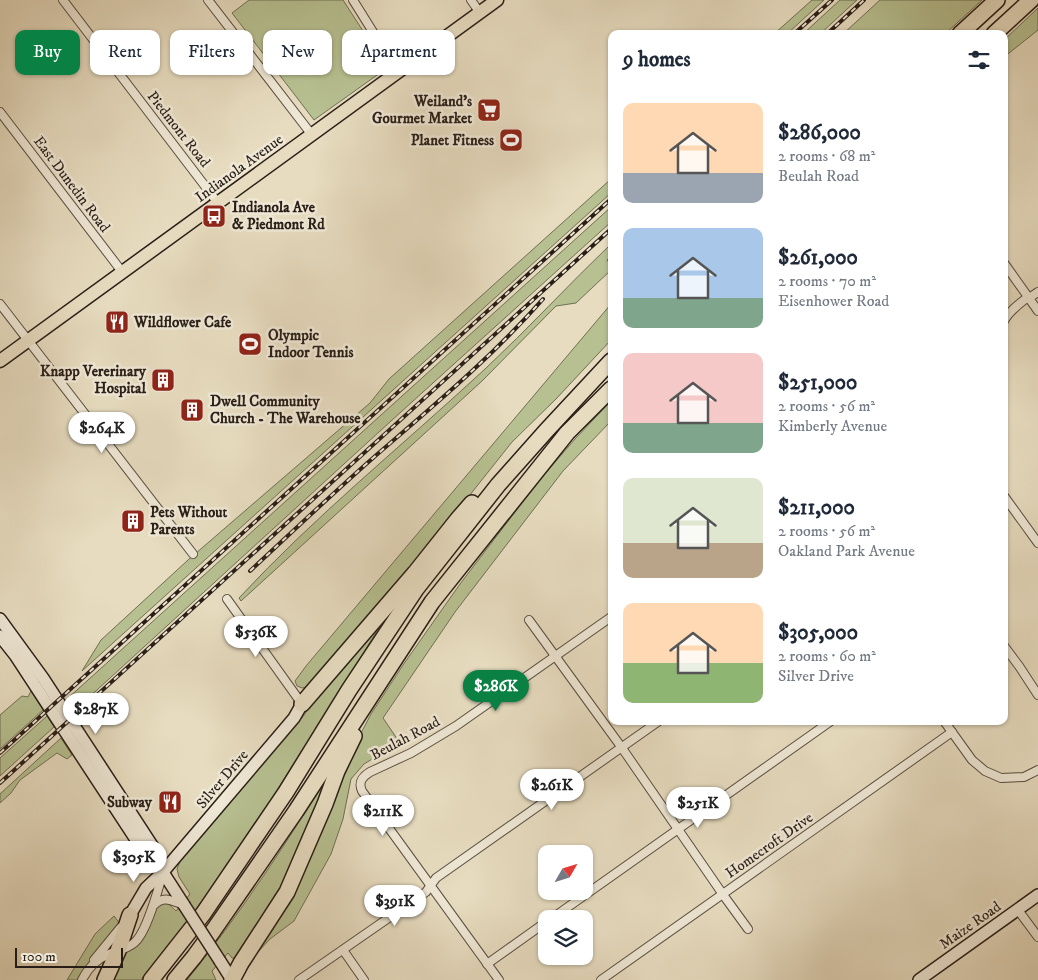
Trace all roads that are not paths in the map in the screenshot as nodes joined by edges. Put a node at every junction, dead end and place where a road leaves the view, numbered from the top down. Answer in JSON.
{"nodes":[{"id":1,"x":63,"y":0,"type":"edge"},
{"id":2,"x":208,"y":0,"type":"edge"},
{"id":3,"x":353,"y":0,"type":"edge"},
{"id":4,"x":471,"y":0,"type":"edge"},
{"id":5,"x":497,"y":0,"type":"edge"},
{"id":6,"x":997,"y":0,"type":"edge"},
{"id":7,"x":1032,"y":0,"type":"edge"},
{"id":8,"x":480,"y":13,"type":"junction"},
{"id":9,"x":372,"y":30,"type":"edge"},
{"id":10,"x":964,"y":30,"type":"edge"},
{"id":11,"x":998,"y":30,"type":"edge"},
{"id":12,"x":455,"y":31,"type":"edge"},
{"id":13,"x":394,"y":75,"type":"edge"},
{"id":14,"x":0,"y":112,"type":"edge"},
{"id":15,"x":312,"y":135,"type":"junction"},
{"id":16,"x":218,"y":203,"type":"junction"},
{"id":17,"x":1008,"y":269,"type":"edge"},
{"id":18,"x":123,"y":272,"type":"junction"},
{"id":19,"x":1038,"y":292,"type":"edge"},
{"id":20,"x":1028,"y":298,"type":"junction"},
{"id":21,"x":0,"y":304,"type":"edge"},
{"id":22,"x":1038,"y":311,"type":"edge"},
{"id":23,"x":1008,"y":315,"type":"edge"},
{"id":24,"x":29,"y":341,"type":"junction"},
{"id":25,"x":0,"y":361,"type":"edge"},
{"id":26,"x":608,"y":364,"type":"edge"},
{"id":27,"x":608,"y":392,"type":"edge"},
{"id":28,"x":546,"y":431,"type":"junction"},
{"id":29,"x":1008,"y":502,"type":"edge"},
{"id":30,"x":1038,"y":543,"type":"edge"},
{"id":31,"x":193,"y":554,"type":"dead end"},
{"id":32,"x":227,"y":600,"type":"dead end"},
{"id":33,"x":0,"y":619,"type":"edge"},
{"id":34,"x":608,"y":619,"type":"edge"},
{"id":35,"x":529,"y":620,"type":"dead end"},
{"id":36,"x":0,"y":636,"type":"edge"},
{"id":37,"x":1008,"y":651,"type":"edge"},
{"id":38,"x":556,"y":657,"type":"junction"},
{"id":39,"x":386,"y":672,"type":"junction"},
{"id":40,"x":1038,"y":695,"type":"edge"},
{"id":41,"x":302,"y":704,"type":"junction"},
{"id":42,"x":654,"y":725,"type":"edge"},
{"id":43,"x":825,"y":725,"type":"edge"},
{"id":44,"x":947,"y":725,"type":"edge"},
{"id":45,"x":952,"y":732,"type":"junction"},
{"id":46,"x":622,"y":748,"type":"junction"},
{"id":47,"x":1038,"y":770,"type":"edge"},
{"id":48,"x":679,"y":829,"type":"junction"},
{"id":49,"x":160,"y":868,"type":"junction"},
{"id":50,"x":430,"y":885,"type":"junction"},
{"id":51,"x":723,"y":894,"type":"junction"},
{"id":52,"x":1038,"y":895,"type":"edge"},
{"id":53,"x":184,"y":905,"type":"junction"},
{"id":54,"x":151,"y":909,"type":"junction"},
{"id":55,"x":564,"y":910,"type":"edge"},
{"id":56,"x":1018,"y":910,"type":"junction"},
{"id":57,"x":130,"y":915,"type":"junction"},
{"id":58,"x":538,"y":928,"type":"edge"},
{"id":59,"x":748,"y":929,"type":"dead end"},
{"id":60,"x":1038,"y":937,"type":"edge"},
{"id":61,"x":342,"y":950,"type":"junction"},
{"id":62,"x":118,"y":951,"type":"junction"},
{"id":63,"x":487,"y":964,"type":"junction"},
{"id":64,"x":90,"y":967,"type":"junction"},
{"id":65,"x":82,"y":980,"type":"edge"},
{"id":66,"x":105,"y":980,"type":"edge"},
{"id":67,"x":151,"y":980,"type":"edge"},
{"id":68,"x":175,"y":980,"type":"edge"},
{"id":69,"x":232,"y":980,"type":"edge"},
{"id":70,"x":299,"y":980,"type":"edge"},
{"id":71,"x":364,"y":980,"type":"edge"},
{"id":72,"x":499,"y":980,"type":"edge"},
{"id":73,"x":601,"y":980,"type":"edge"},
{"id":74,"x":920,"y":980,"type":"edge"}],
"edges":[{"from":1,"to":16,"type":"street","name":"Piedmont Road"},
{"from":2,"to":15,"type":"street"},
{"from":3,"to":9,"type":"street"},
{"from":4,"to":8,"type":"street"},
{"from":5,"to":8,"type":"main road","name":"Indianola Avenue"},
{"from":6,"to":10,"type":"highway"},
{"from":7,"to":11,"type":"highway"},
{"from":8,"to":12,"type":"main road","name":"Indianola Avenue"},
{"from":13,"to":15,"type":"main road","name":"Indianola Avenue"},
{"from":14,"to":18,"type":"street","name":"East Dunedin Road"},
{"from":15,"to":16,"type":"main road","name":"Indianola Avenue"},
{"from":16,"to":18,"type":"main road","name":"Indianola Avenue"},
{"from":17,"to":20,"type":"street"},
{"from":18,"to":24,"type":"main road","name":"Indianola Avenue"},
{"from":19,"to":20,"type":"street"},
{"from":20,"to":22,"type":"street"},
{"from":20,"to":23,"type":"street"},
{"from":21,"to":24,"type":"street"},
{"from":24,"to":25,"type":"main road","name":"Indianola Avenue"},
{"from":24,"to":31,"type":"street"},
{"from":26,"to":28,"type":"highway"},
{"from":27,"to":39,"type":"highway"},
{"from":28,"to":41,"type":"highway"},
{"from":28,"to":67,"type":"highway"},
{"from":29,"to":30,"type":"street"},
{"from":32,"to":41,"type":"street"},
{"from":33,"to":49,"type":"main road"},
{"from":34,"to":38,"type":"street","name":"Beulah Road"},
{"from":35,"to":38,"type":"street"},
{"from":36,"to":49,"type":"main road"},
{"from":37,"to":40,"type":"street"},
{"from":38,"to":46,"type":"street"},
{"from":38,"to":50,"type":"street","name":"Beulah Road"},
{"from":39,"to":68,"type":"highway"},
{"from":39,"to":69,"type":"highway"},
{"from":41,"to":49,"type":"main road","name":"Silver Drive"},
{"from":42,"to":46,"type":"street"},
{"from":43,"to":48,"type":"street"},
{"from":44,"to":45,"type":"street"},
{"from":45,"to":47,"type":"street"},
{"from":45,"to":51,"type":"street","name":"Homecroft Drive"},
{"from":46,"to":48,"type":"street"},
{"from":46,"to":50,"type":"street"},
{"from":48,"to":51,"type":"street"},
{"from":48,"to":55,"type":"street"},
{"from":49,"to":53,"type":"main road"},
{"from":49,"to":54,"type":"street","name":"Silver Drive"},
{"from":49,"to":57,"type":"main road","name":"Silver Drive"},
{"from":50,"to":61,"type":"street"},
{"from":50,"to":63,"type":"street"},
{"from":51,"to":59,"type":"street"},
{"from":51,"to":73,"type":"street","name":"Homecroft Drive"},
{"from":52,"to":56,"type":"main road","name":"Maize Road"},
{"from":53,"to":54,"type":"street"},
{"from":53,"to":69,"type":"main road","bridge":true},
{"from":54,"to":62,"type":"street","name":"Silver Drive"},
{"from":56,"to":60,"type":"street"},
{"from":56,"to":74,"type":"main road","name":"Maize Road"},
{"from":57,"to":62,"type":"highway"},
{"from":57,"to":64,"type":"street","name":"Silver Drive"},
{"from":58,"to":63,"type":"street"},
{"from":61,"to":70,"type":"street"},
{"from":61,"to":71,"type":"street"},
{"from":62,"to":64,"type":"street","name":"Silver Drive"},
{"from":62,"to":66,"type":"highway"},
{"from":63,"to":72,"type":"street"},
{"from":64,"to":65,"type":"street","name":"Silver Drive"}]}
